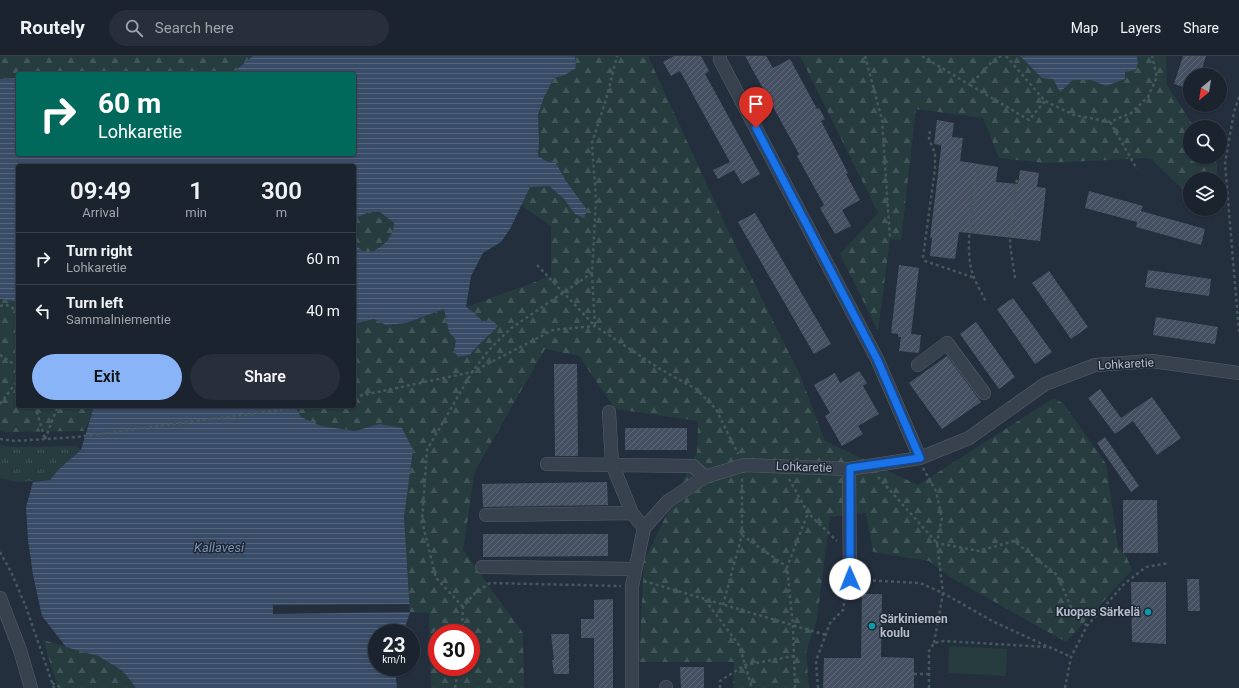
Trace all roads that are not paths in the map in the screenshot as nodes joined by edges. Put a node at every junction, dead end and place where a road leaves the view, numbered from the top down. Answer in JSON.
{"nodes":[{"id":1,"x":720,"y":56,"type":"edge"},
{"id":2,"x":918,"y":365,"type":"dead end"},
{"id":3,"x":1239,"y":372,"type":"edge"},
{"id":4,"x":984,"y":393,"type":"dead end"},
{"id":5,"x":609,"y":412,"type":"dead end"},
{"id":6,"x":920,"y":458,"type":"junction"},
{"id":7,"x":547,"y":464,"type":"dead end"},
{"id":8,"x":612,"y":464,"type":"junction"},
{"id":9,"x":850,"y":468,"type":"junction"},
{"id":10,"x":705,"y":477,"type":"junction"},
{"id":11,"x":632,"y":513,"type":"junction"},
{"id":12,"x":486,"y":515,"type":"dead end"},
{"id":13,"x":644,"y":528,"type":"junction"},
{"id":14,"x":482,"y":567,"type":"dead end"},
{"id":15,"x":636,"y":578,"type":"junction"},
{"id":16,"x":850,"y":579,"type":"road end"},
{"id":17,"x":0,"y":598,"type":"edge"},
{"id":18,"x":31,"y":688,"type":"edge"},
{"id":19,"x":632,"y":688,"type":"edge"}],
"edges":[{"from":1,"to":6,"type":"street"},
{"from":2,"to":4,"type":"street"},
{"from":3,"to":6,"type":"street","name":"Lohkaretie"},
{"from":5,"to":8,"type":"street"},
{"from":6,"to":9,"type":"street","name":"Lohkaretie"},
{"from":7,"to":8,"type":"street"},
{"from":8,"to":10,"type":"street"},
{"from":8,"to":11,"type":"street"},
{"from":9,"to":10,"type":"street","name":"Lohkaretie"},
{"from":9,"to":16,"type":"street"},
{"from":10,"to":13,"type":"street","name":"Lohkaretie"},
{"from":11,"to":12,"type":"street"},
{"from":11,"to":13,"type":"street"},
{"from":13,"to":15,"type":"street"},
{"from":14,"to":15,"type":"street"},
{"from":15,"to":19,"type":"street"},
{"from":17,"to":18,"type":"street"}]}
